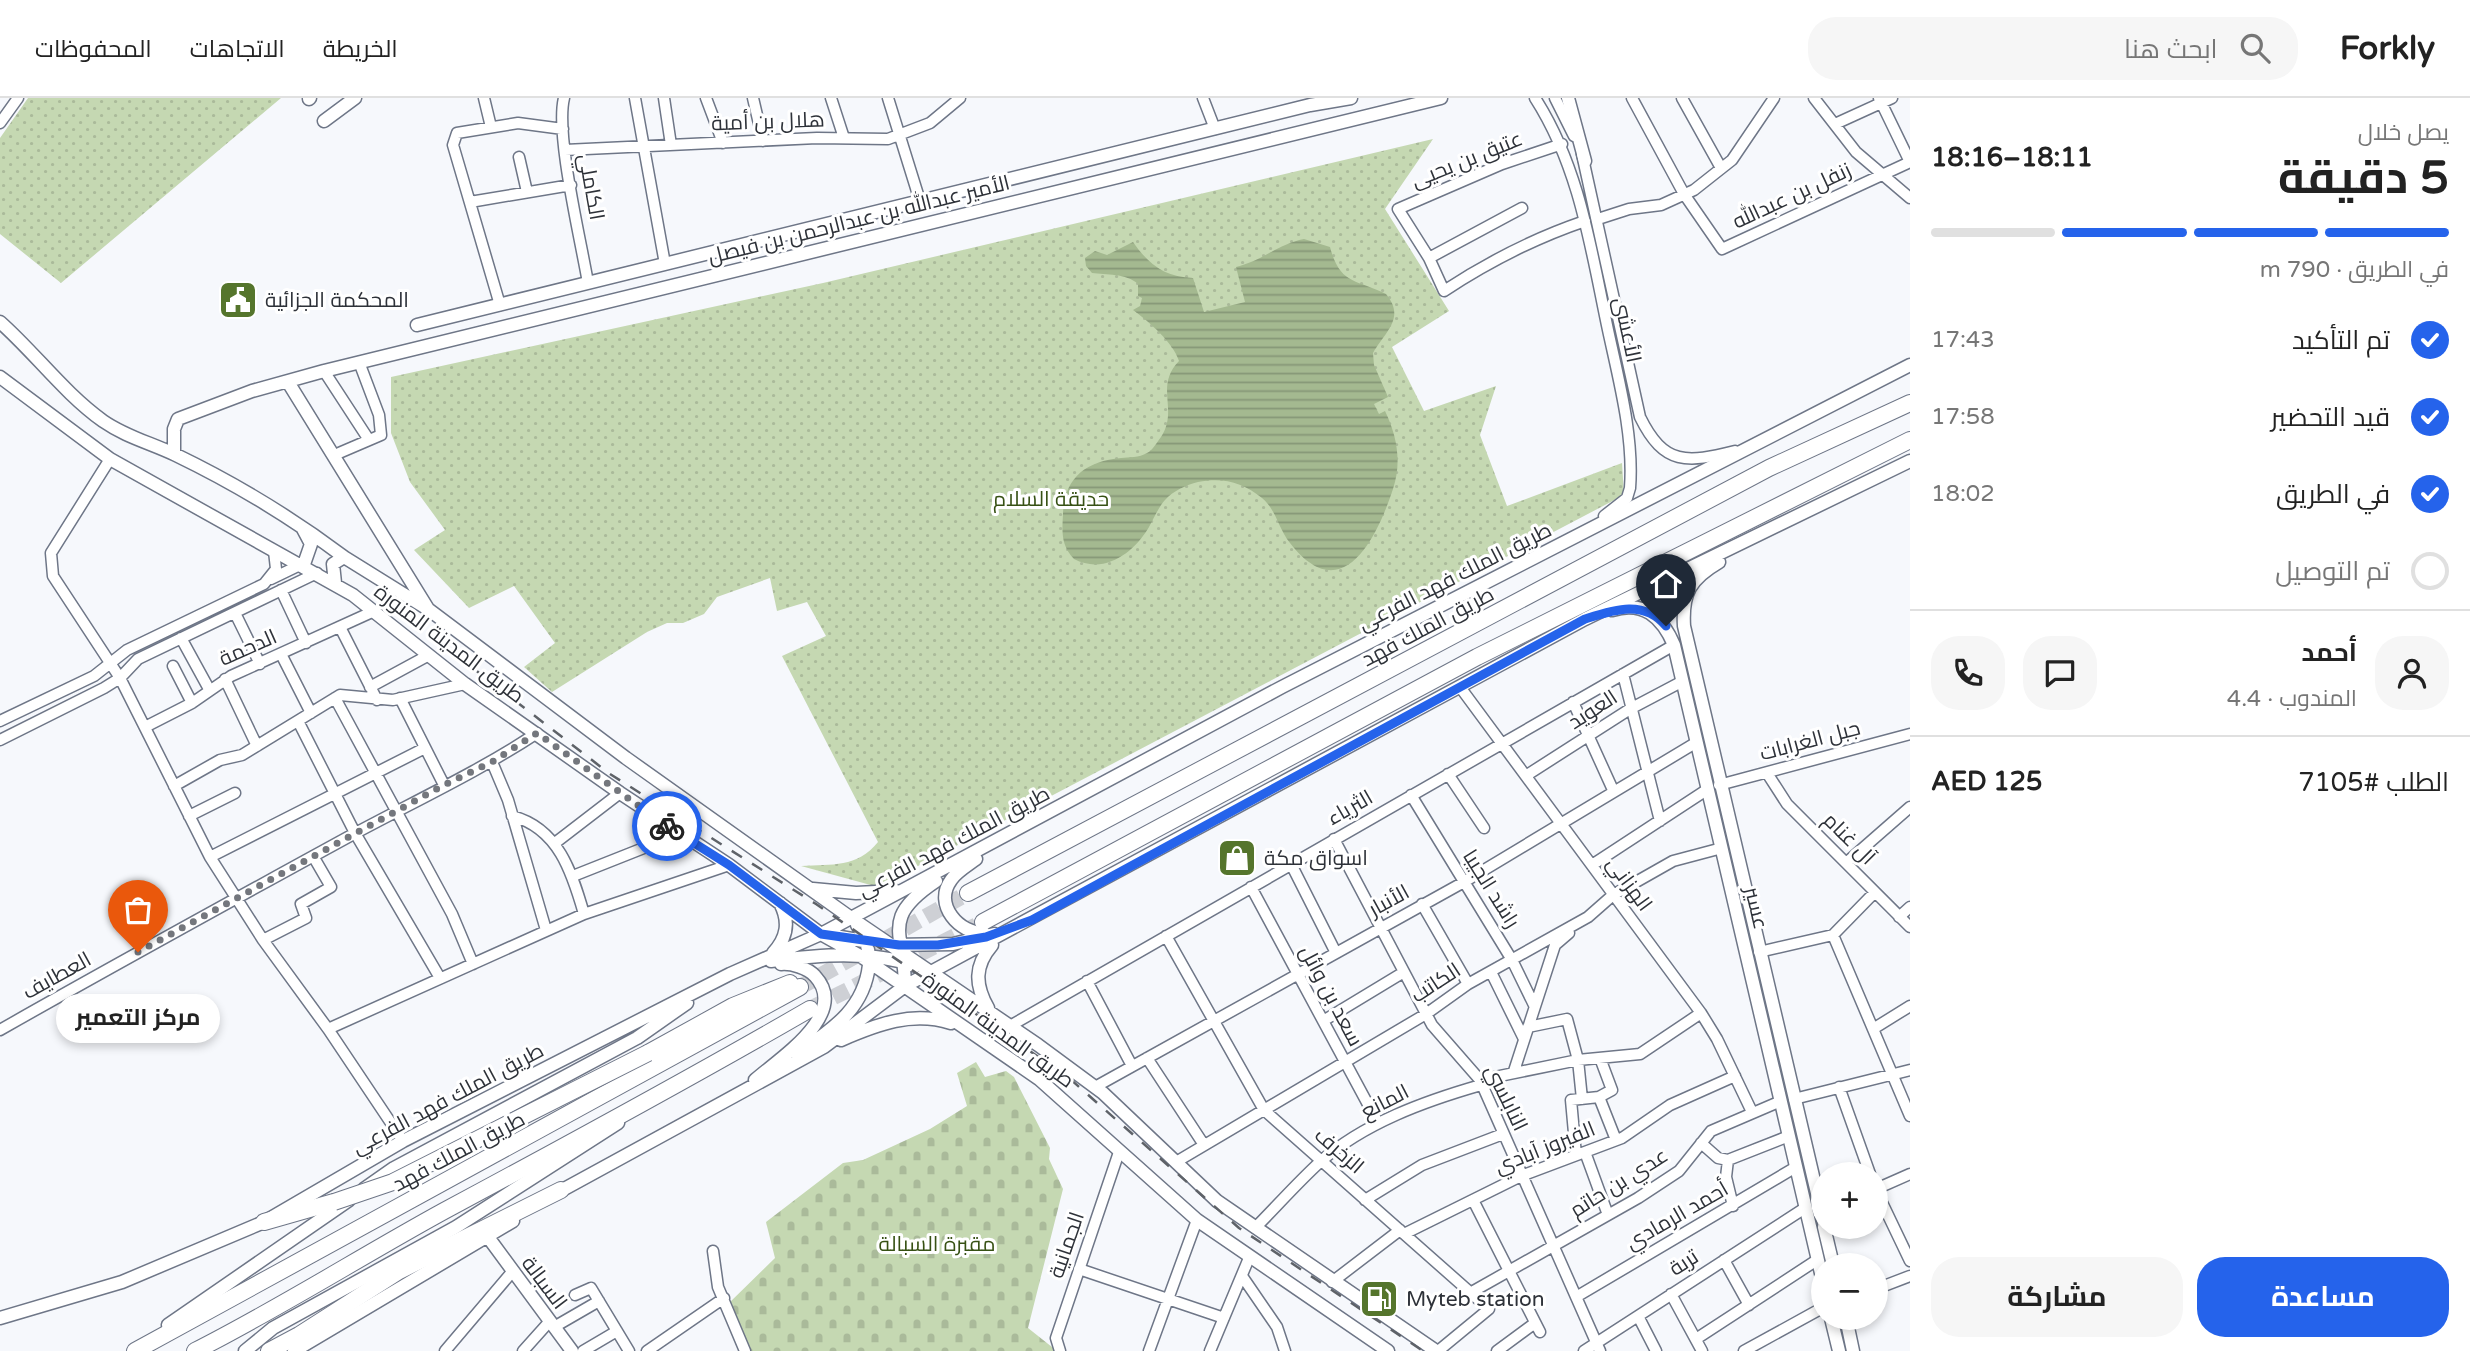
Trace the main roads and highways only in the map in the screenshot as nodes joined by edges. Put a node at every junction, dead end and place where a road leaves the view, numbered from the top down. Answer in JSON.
{"nodes":[{"id":1,"x":355,"y":98,"type":"edge"},
{"id":2,"x":1351,"y":98,"type":"edge"},
{"id":3,"x":1441,"y":98,"type":"edge"},
{"id":4,"x":1569,"y":99,"type":"edge"},
{"id":5,"x":1309,"y":102,"type":"edge"},
{"id":6,"x":324,"y":121,"type":"dead end"},
{"id":7,"x":1585,"y":161,"type":"road end"},
{"id":8,"x":0,"y":322,"type":"edge"},
{"id":9,"x":417,"y":325,"type":"dead end"},
{"id":10,"x":1910,"y":365,"type":"edge"},
{"id":11,"x":0,"y":377,"type":"edge"},
{"id":12,"x":288,"y":382,"type":"junction"},
{"id":13,"x":1910,"y":402,"type":"edge"},
{"id":14,"x":1910,"y":440,"type":"edge"},
{"id":15,"x":174,"y":454,"type":"junction"},
{"id":16,"x":1910,"y":461,"type":"edge"},
{"id":17,"x":302,"y":526,"type":"junction"},
{"id":18,"x":1766,"y":533,"type":"junction"},
{"id":19,"x":344,"y":557,"type":"junction"},
{"id":20,"x":301,"y":566,"type":"junction"},
{"id":21,"x":335,"y":583,"type":"junction"},
{"id":22,"x":428,"y":609,"type":"junction"},
{"id":23,"x":1585,"y":619,"type":"junction"},
{"id":24,"x":1714,"y":787,"type":"junction"},
{"id":25,"x":992,"y":845,"type":"junction"},
{"id":26,"x":808,"y":888,"type":"junction"},
{"id":27,"x":907,"y":889,"type":"junction"},
{"id":28,"x":968,"y":893,"type":"tunnel mouth"},
{"id":29,"x":780,"y":903,"type":"junction"},
{"id":30,"x":851,"y":918,"type":"junction"},
{"id":31,"x":1032,"y":920,"type":"junction"},
{"id":32,"x":983,"y":922,"type":"tunnel mouth"},
{"id":33,"x":821,"y":934,"type":"junction"},
{"id":34,"x":999,"y":937,"type":"junction"},
{"id":35,"x":866,"y":941,"type":"junction"},
{"id":36,"x":898,"y":950,"type":"junction"},
{"id":37,"x":769,"y":957,"type":"junction"},
{"id":38,"x":867,"y":958,"type":"junction"},
{"id":39,"x":933,"y":972,"type":"junction"},
{"id":40,"x":730,"y":974,"type":"junction"},
{"id":41,"x":905,"y":986,"type":"junction"},
{"id":42,"x":810,"y":1009,"type":"tunnel mouth"},
{"id":43,"x":989,"y":1011,"type":"junction"},
{"id":44,"x":965,"y":1027,"type":"junction"},
{"id":45,"x":824,"y":1046,"type":"junction"},
{"id":46,"x":736,"y":1097,"type":"junction"},
{"id":47,"x":1787,"y":1100,"type":"junction"},
{"id":48,"x":635,"y":1110,"type":"junction"},
{"id":49,"x":1811,"y":1180,"type":"edge"},
{"id":50,"x":561,"y":1190,"type":"junction"},
{"id":51,"x":264,"y":1222,"type":"junction"},
{"id":52,"x":488,"y":1237,"type":"junction"},
{"id":53,"x":1815,"y":1253,"type":"edge"},
{"id":54,"x":0,"y":1318,"type":"edge"},
{"id":55,"x":1834,"y":1330,"type":"edge"},
{"id":56,"x":1849,"y":1330,"type":"edge"},
{"id":57,"x":133,"y":1351,"type":"edge"},
{"id":58,"x":195,"y":1351,"type":"edge"},
{"id":59,"x":245,"y":1351,"type":"edge"},
{"id":60,"x":269,"y":1351,"type":"edge"},
{"id":61,"x":294,"y":1351,"type":"edge"},
{"id":62,"x":572,"y":1351,"type":"edge"},
{"id":63,"x":1388,"y":1351,"type":"edge"},
{"id":64,"x":1437,"y":1351,"type":"edge"},
{"id":65,"x":1839,"y":1351,"type":"edge"},
{"id":66,"x":1853,"y":1351,"type":"edge"}],
"edges":[{"from":1,"to":6,"type":"main road"},
{"from":2,"to":5,"type":"main road","name":"الأمير عبدالله بن عبدالرحمن بن فيصل"},
{"from":3,"to":12,"type":"main road","name":"الأمير عبدالله بن عبدالرحمن بن فيصل"},
{"from":4,"to":7,"type":"main road"},
{"from":5,"to":9,"type":"main road","name":"الأمير عبدالله بن عبدالرحمن بن فيصل"},
{"from":8,"to":15,"type":"main road","name":"طريق المدينة المنورة"},
{"from":10,"to":25,"type":"main road","name":"طريق الملك فهد الفرعي"},
{"from":11,"to":20,"type":"main road","name":"طريق المدينة المنورة"},
{"from":12,"to":15,"type":"main road"},
{"from":12,"to":22,"type":"main road","name":"طريق المدينة المنورة"},
{"from":13,"to":28,"type":"highway","name":"طريق الملك فهد"},
{"from":14,"to":32,"type":"highway"},
{"from":15,"to":17,"type":"main road","name":"طريق المدينة المنورة"},
{"from":16,"to":18,"type":"main road"},
{"from":17,"to":19,"type":"main road","name":"طريق المدينة المنورة"},
{"from":17,"to":20,"type":"main road"},
{"from":18,"to":23,"type":"main road"},
{"from":18,"to":24,"type":"main road","name":"عسير"},
{"from":19,"to":21,"type":"main road"},
{"from":19,"to":22,"type":"main road","name":"طريق المدينة المنورة"},
{"from":20,"to":21,"type":"main road","name":"طريق المدينة المنورة"},
{"from":21,"to":29,"type":"main road","name":"طريق المدينة المنورة"},
{"from":22,"to":26,"type":"main road","name":"طريق المدينة المنورة"},
{"from":23,"to":24,"type":"main road","name":"عسير"},
{"from":23,"to":31,"type":"main road"},
{"from":24,"to":47,"type":"main road","name":"عسير"},
{"from":24,"to":47,"type":"main road","name":"عسير"},
{"from":25,"to":27,"type":"main road","name":"طريق الملك فهد الفرعي"},
{"from":25,"to":31,"type":"main road"},
{"from":25,"to":36,"type":"main road"},
{"from":26,"to":27,"type":"main road"},
{"from":26,"to":30,"type":"main road","name":"طريق المدينة المنورة"},
{"from":27,"to":30,"type":"main road","name":"طريق الملك فهد الفرعي"},
{"from":29,"to":33,"type":"main road","name":"طريق المدينة المنورة"},
{"from":29,"to":37,"type":"main road"},
{"from":30,"to":33,"type":"main road","name":"طريق الملك فهد الفرعي"},
{"from":30,"to":35,"type":"main road"},
{"from":30,"to":36,"type":"main road","name":"طريق المدينة المنورة"},
{"from":31,"to":34,"type":"main road"},
{"from":31,"to":36,"type":"main road"},
{"from":33,"to":35,"type":"main road"},
{"from":33,"to":37,"type":"main road","name":"طريق الملك فهد الفرعي"},
{"from":33,"to":38,"type":"main road","name":"طريق المدينة المنورة"},
{"from":34,"to":39,"type":"main road"},
{"from":34,"to":43,"type":"main road"},
{"from":35,"to":36,"type":"main road"},
{"from":35,"to":38,"type":"main road"},
{"from":36,"to":38,"type":"main road"},
{"from":36,"to":39,"type":"main road","name":"طريق المدينة المنورة"},
{"from":36,"to":41,"type":"main road"},
{"from":37,"to":40,"type":"main road","name":"طريق الملك فهد الفرعي"},
{"from":38,"to":40,"type":"main road"},
{"from":38,"to":41,"type":"main road","name":"طريق المدينة المنورة"},
{"from":38,"to":46,"type":"main road"},
{"from":39,"to":41,"type":"main road"},
{"from":39,"to":43,"type":"main road","name":"طريق المدينة المنورة"},
{"from":40,"to":46,"type":"main road"},
{"from":40,"to":51,"type":"main road","name":"طريق الملك فهد الفرعي"},
{"from":40,"to":57,"type":"main road"},
{"from":41,"to":44,"type":"main road","name":"طريق المدينة المنورة"},
{"from":41,"to":45,"type":"main road"},
{"from":42,"to":48,"type":"highway"},
{"from":43,"to":64,"type":"main road","name":"طريق المدينة المنورة"},
{"from":44,"to":45,"type":"main road"},
{"from":44,"to":63,"type":"main road","name":"طريق المدينة المنورة"},
{"from":45,"to":46,"type":"main road"},
{"from":46,"to":50,"type":"main road"},
{"from":47,"to":49,"type":"main road","name":"عسير"},
{"from":47,"to":53,"type":"main road","name":"عسير"},
{"from":48,"to":58,"type":"highway"},
{"from":48,"to":59,"type":"main road"},
{"from":50,"to":52,"type":"main road"},
{"from":50,"to":60,"type":"highway"},
{"from":51,"to":54,"type":"main road","name":"طريق الملك فهد الفرعي"},
{"from":51,"to":57,"type":"highway","name":"طريق الملك فهد","bridge":true},
{"from":52,"to":61,"type":"main road"},
{"from":52,"to":62,"type":"main road","name":"السبالة"},
{"from":55,"to":65,"type":"main road"},
{"from":56,"to":66,"type":"main road"}]}
